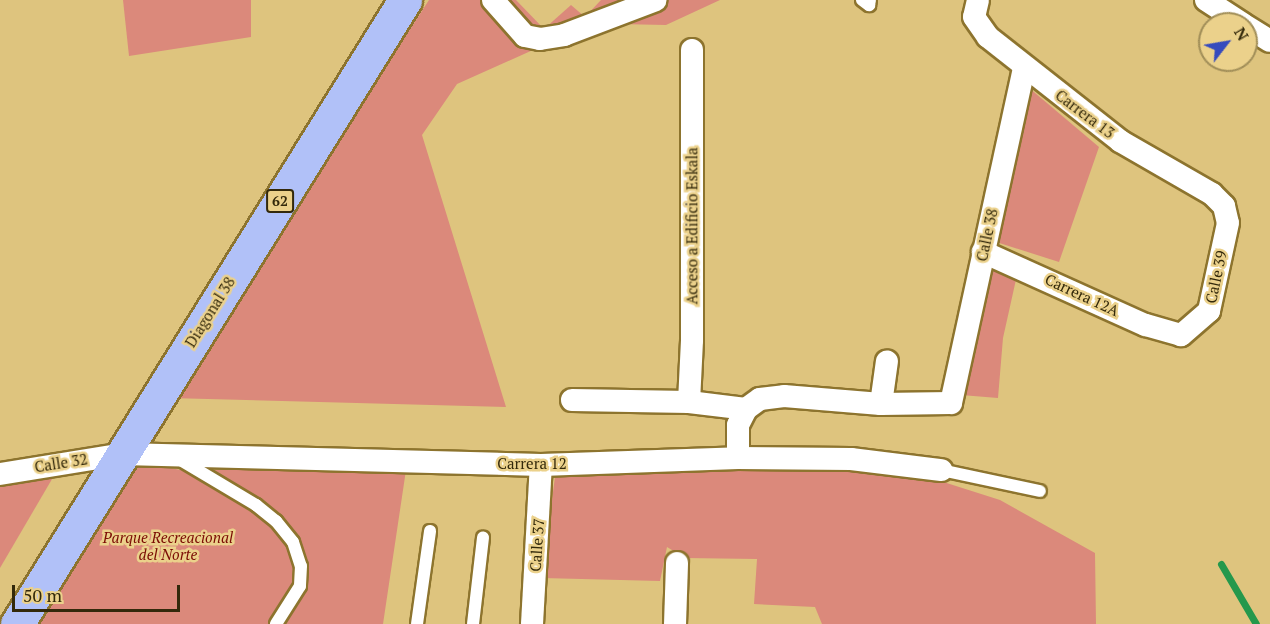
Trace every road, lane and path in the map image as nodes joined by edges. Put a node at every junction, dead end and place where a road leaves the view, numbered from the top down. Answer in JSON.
{"nodes":[{"id":1,"x":405,"y":0,"type":"edge"},
{"id":2,"x":493,"y":0,"type":"edge"},
{"id":3,"x":656,"y":0,"type":"edge"},
{"id":4,"x":862,"y":0,"type":"edge"},
{"id":5,"x":870,"y":0,"type":"edge"},
{"id":6,"x":978,"y":0,"type":"edge"},
{"id":7,"x":1206,"y":0,"type":"edge"},
{"id":8,"x":1225,"y":12,"type":"edge"},
{"id":9,"x":692,"y":50,"type":"dead end"},
{"id":10,"x":1024,"y":68,"type":"junction"},
{"id":11,"x":1224,"y":206,"type":"joint"},
{"id":12,"x":983,"y":252,"type":"junction"},
{"id":13,"x":1181,"y":335,"type":"joint"},
{"id":14,"x":887,"y":361,"type":"dead end"},
{"id":15,"x":572,"y":400,"type":"dead end"},
{"id":16,"x":689,"y":402,"type":"junction"},
{"id":17,"x":881,"y":404,"type":"junction"},
{"id":18,"x":742,"y":417,"type":"junction"},
{"id":19,"x":128,"y":445,"type":"junction"},
{"id":20,"x":738,"y":454,"type":"junction"},
{"id":21,"x":176,"y":457,"type":"junction"},
{"id":22,"x":541,"y":465,"type":"junction"},
{"id":23,"x":941,"y":470,"type":"joint"},
{"id":24,"x":0,"y":474,"type":"edge"},
{"id":25,"x":1040,"y":491,"type":"dead end"},
{"id":26,"x":430,"y":531,"type":"dead end"},
{"id":27,"x":483,"y":538,"type":"dead end"},
{"id":28,"x":677,"y":563,"type":"dead end"},
{"id":29,"x":16,"y":624,"type":"edge"},
{"id":30,"x":276,"y":624,"type":"edge"},
{"id":31,"x":417,"y":624,"type":"edge"},
{"id":32,"x":473,"y":624,"type":"edge"},
{"id":33,"x":532,"y":624,"type":"edge"},
{"id":34,"x":675,"y":624,"type":"edge"}],
"edges":[{"from":1,"to":19,"type":"main road","name":"Diagonal 38","number":"62"},
{"from":2,"to":3,"type":"street"},
{"from":4,"to":5,"type":"lane"},
{"from":6,"to":10,"type":"street","name":"Carrera 13"},
{"from":7,"to":8,"type":"street"},
{"from":9,"to":16,"type":"street","name":"Acceso a Edificio Eskala"},
{"from":10,"to":11,"type":"street","name":"Carrera 13"},
{"from":10,"to":12,"type":"street","name":"Calle 38"},
{"from":11,"to":13,"type":"street","name":"Calle 39"},
{"from":12,"to":13,"type":"street","name":"Carrera 12A"},
{"from":12,"to":17,"type":"street","name":"Calle 38"},
{"from":14,"to":17,"type":"street"},
{"from":15,"to":16,"type":"street"},
{"from":16,"to":18,"type":"street"},
{"from":17,"to":18,"type":"street"},
{"from":18,"to":20,"type":"street"},
{"from":19,"to":21,"type":"street","name":"Carrera 12"},
{"from":19,"to":24,"type":"street","name":"Calle 32"},
{"from":19,"to":29,"type":"main road","name":"Diagonal 38","number":"62"},
{"from":20,"to":22,"type":"street","name":"Carrera 12"},
{"from":20,"to":23,"type":"street","name":"Carrera 12"},
{"from":21,"to":22,"type":"street","name":"Carrera 12"},
{"from":21,"to":30,"type":"lane"},
{"from":22,"to":33,"type":"street","name":"Calle 37"},
{"from":23,"to":25,"type":"lane"},
{"from":26,"to":31,"type":"lane"},
{"from":27,"to":32,"type":"lane"},
{"from":28,"to":34,"type":"street"}]}
